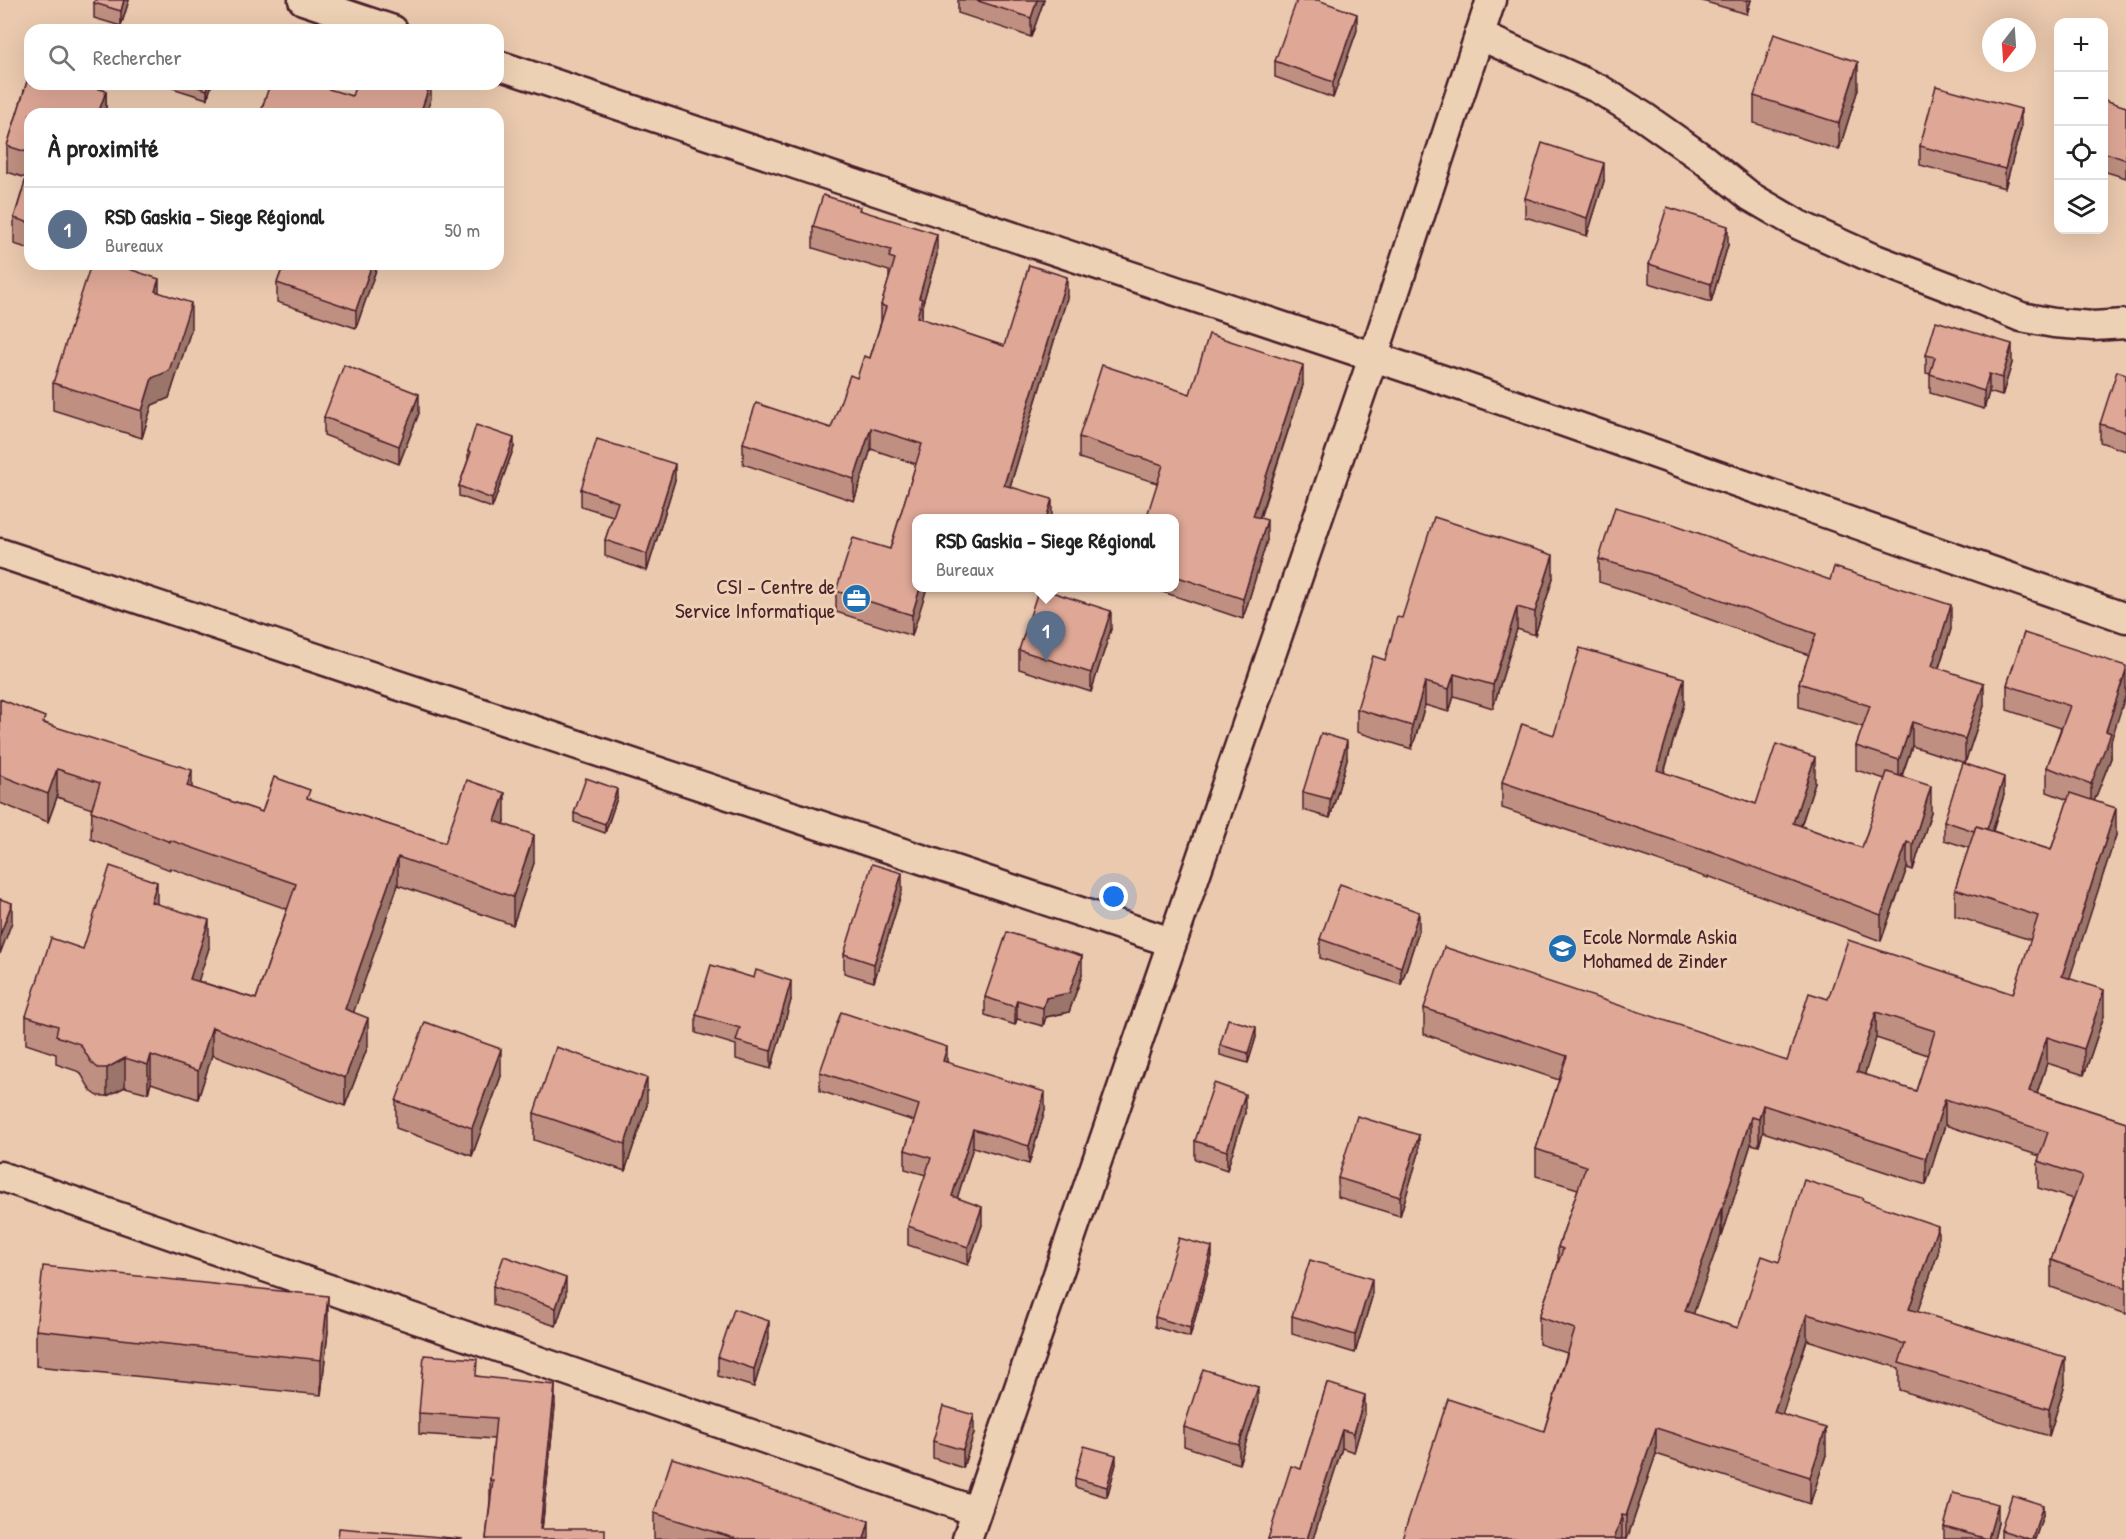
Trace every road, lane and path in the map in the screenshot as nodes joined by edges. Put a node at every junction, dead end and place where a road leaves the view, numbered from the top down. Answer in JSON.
{"nodes":[{"id":1,"x":303,"y":0,"type":"edge"},
{"id":2,"x":1491,"y":0,"type":"edge"},
{"id":3,"x":375,"y":24,"type":"edge"},
{"id":4,"x":1479,"y":35,"type":"junction"},
{"id":5,"x":504,"y":67,"type":"edge"},
{"id":6,"x":2126,"y":324,"type":"edge"},
{"id":7,"x":1373,"y":358,"type":"junction"},
{"id":8,"x":0,"y":553,"type":"edge"},
{"id":9,"x":2126,"y":618,"type":"edge"},
{"id":10,"x":1171,"y":942,"type":"junction"},
{"id":11,"x":0,"y":1176,"type":"edge"},
{"id":12,"x":975,"y":1511,"type":"junction"},
{"id":13,"x":967,"y":1539,"type":"edge"}],
"edges":[{"from":1,"to":3,"type":"street"},
{"from":2,"to":4,"type":"street"},
{"from":4,"to":6,"type":"street"},
{"from":4,"to":7,"type":"street"},
{"from":5,"to":7,"type":"street"},
{"from":7,"to":9,"type":"street"},
{"from":7,"to":10,"type":"street"},
{"from":8,"to":10,"type":"street"},
{"from":10,"to":12,"type":"street"},
{"from":11,"to":12,"type":"street"},
{"from":12,"to":13,"type":"street"}]}
